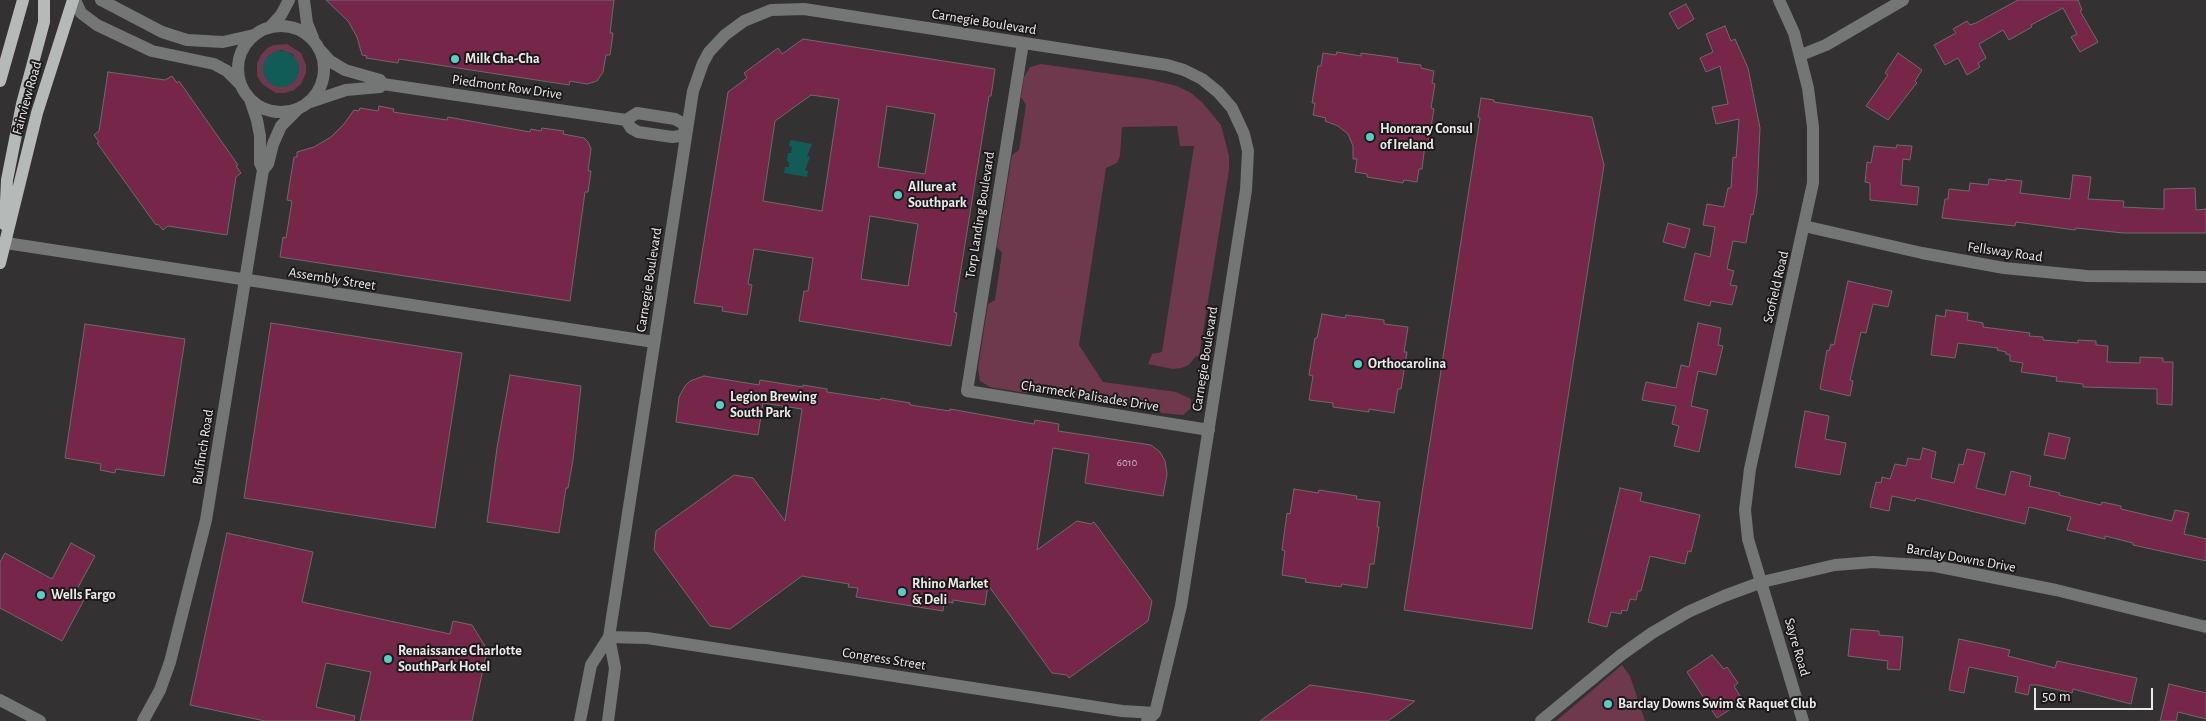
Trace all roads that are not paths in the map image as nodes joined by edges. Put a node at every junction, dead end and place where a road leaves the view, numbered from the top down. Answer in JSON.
{"nodes":[{"id":1,"x":24,"y":0,"type":"edge"},
{"id":2,"x":44,"y":0,"type":"edge"},
{"id":3,"x":74,"y":0,"type":"edge"},
{"id":4,"x":101,"y":0,"type":"edge"},
{"id":5,"x":289,"y":0,"type":"edge"},
{"id":6,"x":304,"y":0,"type":"edge"},
{"id":7,"x":1780,"y":0,"type":"edge"},
{"id":8,"x":1903,"y":0,"type":"edge"},
{"id":9,"x":270,"y":27,"type":"junction"},
{"id":10,"x":254,"y":35,"type":"junction"},
{"id":11,"x":312,"y":38,"type":"junction"},
{"id":12,"x":1023,"y":43,"type":"junction"},
{"id":13,"x":321,"y":50,"type":"junction"},
{"id":14,"x":1801,"y":54,"type":"junction"},
{"id":15,"x":0,"y":81,"type":"edge"},
{"id":16,"x":383,"y":84,"type":"junction"},
{"id":17,"x":245,"y":91,"type":"junction"},
{"id":18,"x":303,"y":106,"type":"junction"},
{"id":19,"x":626,"y":120,"type":"junction"},
{"id":20,"x":687,"y":130,"type":"junction"},
{"id":21,"x":263,"y":170,"type":"junction"},
{"id":22,"x":1804,"y":226,"type":"junction"},
{"id":23,"x":6,"y":243,"type":"junction"},
{"id":24,"x":0,"y":263,"type":"edge"},
{"id":25,"x":2206,"y":277,"type":"edge"},
{"id":26,"x":244,"y":280,"type":"junction"},
{"id":27,"x":654,"y":342,"type":"junction"},
{"id":28,"x":967,"y":392,"type":"joint"},
{"id":29,"x":1209,"y":430,"type":"junction"},
{"id":30,"x":1762,"y":582,"type":"junction"},
{"id":31,"x":2206,"y":627,"type":"edge"},
{"id":32,"x":609,"y":637,"type":"junction"},
{"id":33,"x":0,"y":700,"type":"edge"},
{"id":34,"x":1153,"y":718,"type":"edge"},
{"id":35,"x":40,"y":721,"type":"edge"},
{"id":36,"x":143,"y":721,"type":"edge"},
{"id":37,"x":580,"y":721,"type":"edge"},
{"id":38,"x":608,"y":721,"type":"edge"},
{"id":39,"x":1541,"y":721,"type":"edge"},
{"id":40,"x":1803,"y":721,"type":"edge"}],
"edges":[{"from":1,"to":15,"type":"main road"},
{"from":2,"to":23,"type":"main road"},
{"from":3,"to":17,"type":"street","name":"Piedmont Row Drive"},
{"from":3,"to":23,"type":"main road","name":"Fairview Road"},
{"from":4,"to":10,"type":"street","name":"Piedmont Row Drive"},
{"from":5,"to":9,"type":"street"},
{"from":6,"to":11,"type":"street"},
{"from":7,"to":14,"type":"street","name":"Scofield Road"},
{"from":8,"to":14,"type":"street"},
{"from":9,"to":10,"type":"street","name":"Piedmont Row Drive"},
{"from":9,"to":11,"type":"street","name":"Piedmont Row Drive"},
{"from":10,"to":17,"type":"street","name":"Piedmont Row Drive"},
{"from":11,"to":13,"type":"street","name":"Piedmont Row Drive"},
{"from":12,"to":20,"type":"street","name":"Carnegie Boulevard"},
{"from":12,"to":28,"type":"street","name":"Torp Landing Boulevard"},
{"from":12,"to":29,"type":"street","name":"Carnegie Boulevard"},
{"from":13,"to":16,"type":"street","name":"Piedmont Row Drive"},
{"from":13,"to":18,"type":"street","name":"Piedmont Row Drive"},
{"from":14,"to":22,"type":"street","name":"Scofield Road"},
{"from":16,"to":18,"type":"street","name":"Piedmont Row Drive"},
{"from":16,"to":19,"type":"street","name":"Piedmont Row Drive"},
{"from":17,"to":18,"type":"street","name":"Piedmont Row Drive"},
{"from":17,"to":21,"type":"street","name":"Bulfinch Road"},
{"from":18,"to":21,"type":"street","name":"Bulfinch Road"},
{"from":19,"to":20,"type":"street","name":"Piedmont Row Drive"},
{"from":19,"to":20,"type":"street","name":"Piedmont Row Drive"},
{"from":20,"to":27,"type":"street","name":"Carnegie Boulevard"},
{"from":21,"to":26,"type":"street","name":"Bulfinch Road"},
{"from":22,"to":25,"type":"street","name":"Fellsway Road"},
{"from":22,"to":30,"type":"street","name":"Scofield Road"},
{"from":23,"to":24,"type":"main road","name":"Fairview Road"},
{"from":23,"to":26,"type":"street","name":"Assembly Street"},
{"from":26,"to":27,"type":"street","name":"Assembly Street"},
{"from":26,"to":36,"type":"street","name":"Bulfinch Road"},
{"from":27,"to":32,"type":"street","name":"Carnegie Boulevard"},
{"from":28,"to":29,"type":"street","name":"Charmeck Palisades Drive"},
{"from":29,"to":34,"type":"street","name":"Carnegie Boulevard"},
{"from":30,"to":31,"type":"street","name":"Barclay Downs Drive"},
{"from":30,"to":39,"type":"street","name":"Barclay Downs Drive"},
{"from":30,"to":40,"type":"street","name":"Sayre Road"},
{"from":32,"to":34,"type":"street","name":"Congress Street"},
{"from":32,"to":37,"type":"street","name":"Carnegie Boulevard"},
{"from":32,"to":38,"type":"street","name":"Carnegie Boulevard"},
{"from":33,"to":35,"type":"street"}]}
